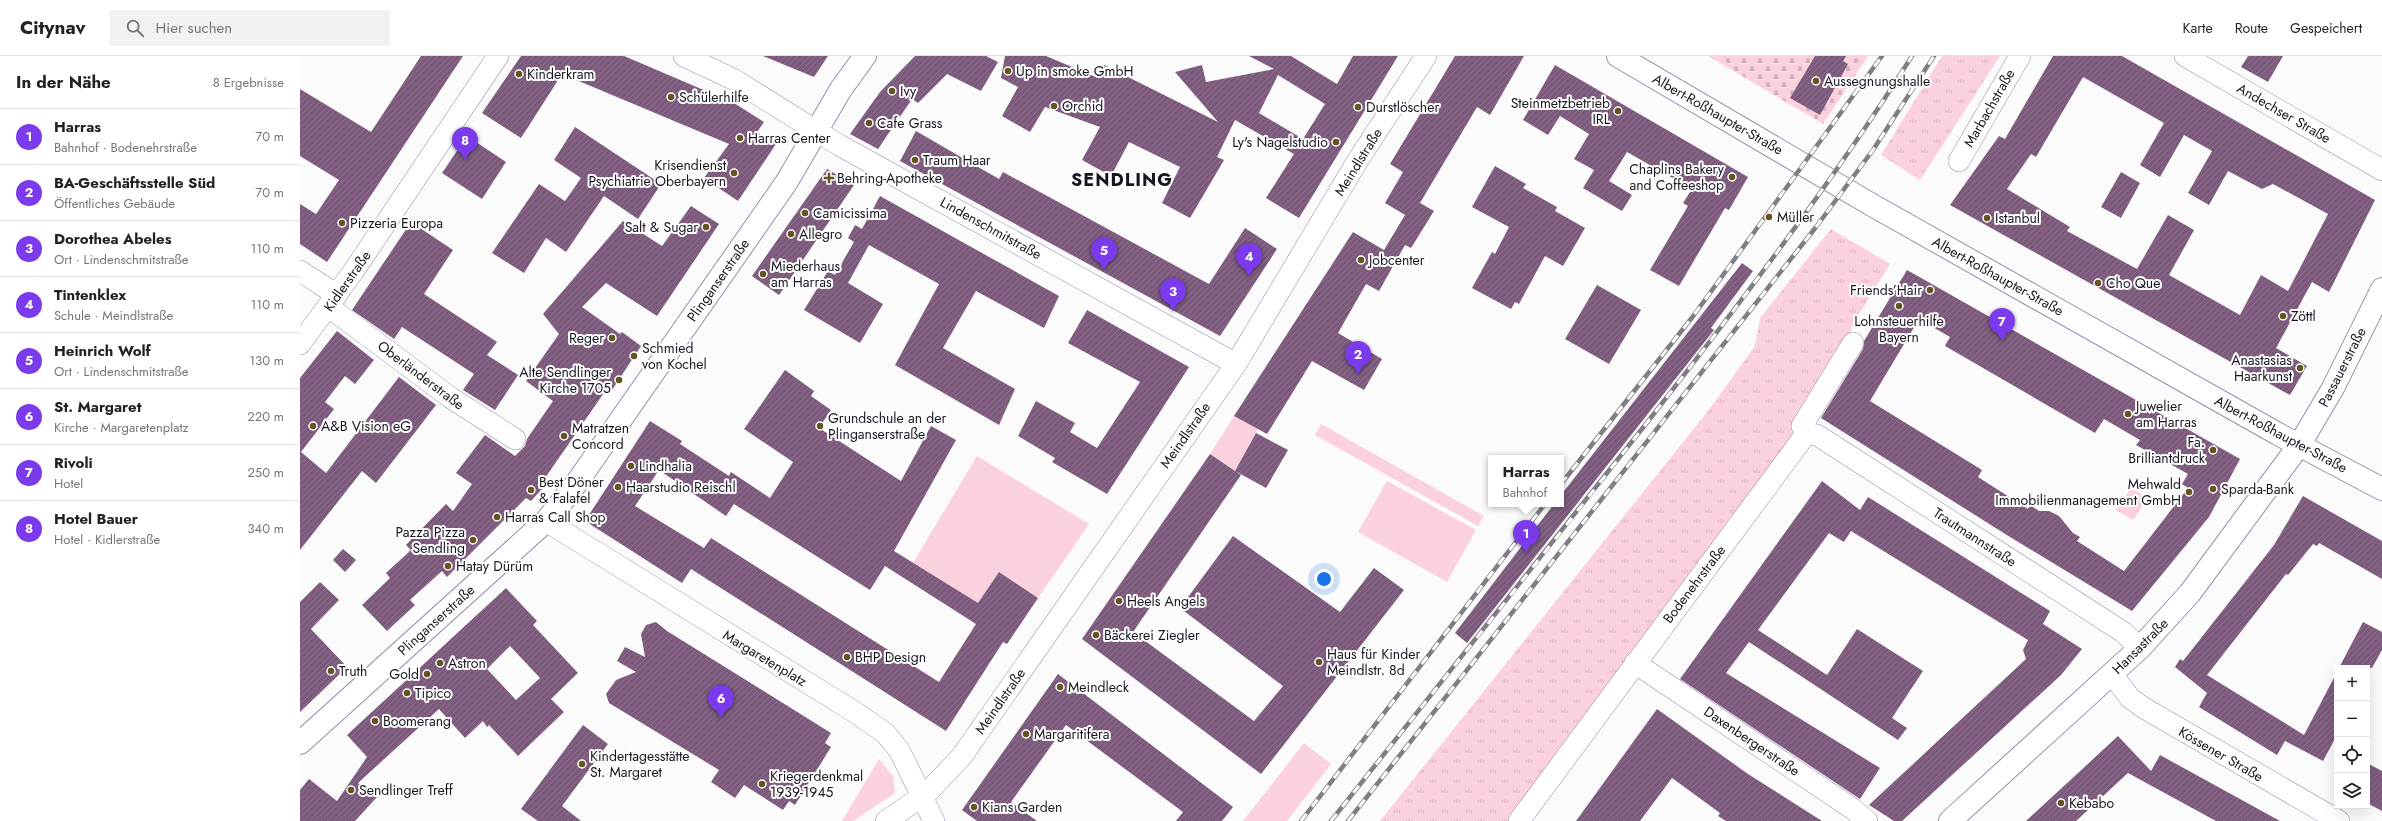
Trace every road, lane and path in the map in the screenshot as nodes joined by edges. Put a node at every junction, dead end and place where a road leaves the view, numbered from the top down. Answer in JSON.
{"nodes":[{"id":1,"x":498,"y":56,"type":"edge"},
{"id":2,"x":684,"y":56,"type":"edge"},
{"id":3,"x":865,"y":56,"type":"edge"},
{"id":4,"x":1426,"y":56,"type":"edge"},
{"id":5,"x":1618,"y":56,"type":"edge"},
{"id":6,"x":2020,"y":56,"type":"edge"},
{"id":7,"x":2185,"y":56,"type":"edge"},
{"id":8,"x":817,"y":131,"type":"junction"},
{"id":9,"x":1959,"y":161,"type":"dead end"},
{"id":10,"x":2382,"y":170,"type":"edge"},
{"id":11,"x":300,"y":271,"type":"edge"},
{"id":12,"x":2382,"y":289,"type":"edge"},
{"id":13,"x":333,"y":301,"type":"junction"},
{"id":14,"x":1853,"y":343,"type":"dead end"},
{"id":15,"x":300,"y":344,"type":"edge"},
{"id":16,"x":1236,"y":364,"type":"junction"},
{"id":17,"x":1806,"y":434,"type":"junction"},
{"id":18,"x":515,"y":439,"type":"dead end"},
{"id":19,"x":2300,"y":444,"type":"junction"},
{"id":20,"x":2382,"y":489,"type":"edge"},
{"id":21,"x":546,"y":520,"type":"junction"},
{"id":22,"x":2140,"y":648,"type":"junction"},
{"id":23,"x":1636,"y":663,"type":"junction"},
{"id":24,"x":2112,"y":674,"type":"junction"},
{"id":25,"x":300,"y":743,"type":"edge"},
{"id":26,"x":921,"y":798,"type":"junction"},
{"id":27,"x":886,"y":821,"type":"edge"},
{"id":28,"x":934,"y":821,"type":"edge"},
{"id":29,"x":1519,"y":821,"type":"edge"},
{"id":30,"x":1867,"y":821,"type":"edge"},
{"id":31,"x":1950,"y":821,"type":"edge"},
{"id":32,"x":2340,"y":821,"type":"edge"}],
"edges":[{"from":1,"to":13,"type":"street","name":"Kidlerstraße"},
{"from":2,"to":8,"type":"street","name":"Lindenschmitstraße"},
{"from":3,"to":8,"type":"main road","name":"Plinganserstraße"},
{"from":4,"to":16,"type":"street","name":"Meindlstraße"},
{"from":5,"to":19,"type":"main road","name":"Albert-Roßhaupter-Straße"},
{"from":6,"to":9,"type":"street","name":"Marbachstraße"},
{"from":7,"to":10,"type":"street","name":"Andechser Straße"},
{"from":8,"to":16,"type":"street","name":"Lindenschmitstraße"},
{"from":8,"to":21,"type":"main road","name":"Plinganserstraße"},
{"from":11,"to":13,"type":"street","name":"Oberländerstraße"},
{"from":12,"to":19,"type":"main road","name":"Passauerstraße"},
{"from":13,"to":15,"type":"street","name":"Kidlerstraße"},
{"from":13,"to":18,"type":"street","name":"Oberländerstraße"},
{"from":14,"to":17,"type":"street"},
{"from":16,"to":26,"type":"street","name":"Meindlstraße"},
{"from":17,"to":22,"type":"street","name":"Trautmannstraße"},
{"from":17,"to":23,"type":"street","name":"Bodenehrstraße"},
{"from":19,"to":20,"type":"main road","name":"Albert-Roßhaupter-Straße"},
{"from":19,"to":22,"type":"main road","name":"Hansastraße"},
{"from":21,"to":25,"type":"main road","name":"Plinganserstraße"},
{"from":21,"to":26,"type":"street","name":"Margaretenplatz"},
{"from":22,"to":24,"type":"main road","name":"Hansastraße"},
{"from":23,"to":29,"type":"street","name":"Bodenehrstraße"},
{"from":23,"to":30,"type":"street","name":"Daxenbergerstraße"},
{"from":24,"to":31,"type":"main road","name":"Hansastraße"},
{"from":24,"to":32,"type":"street","name":"Kössener Straße"},
{"from":26,"to":27,"type":"street"},
{"from":26,"to":28,"type":"street","name":"Margaretenplatz"}]}
